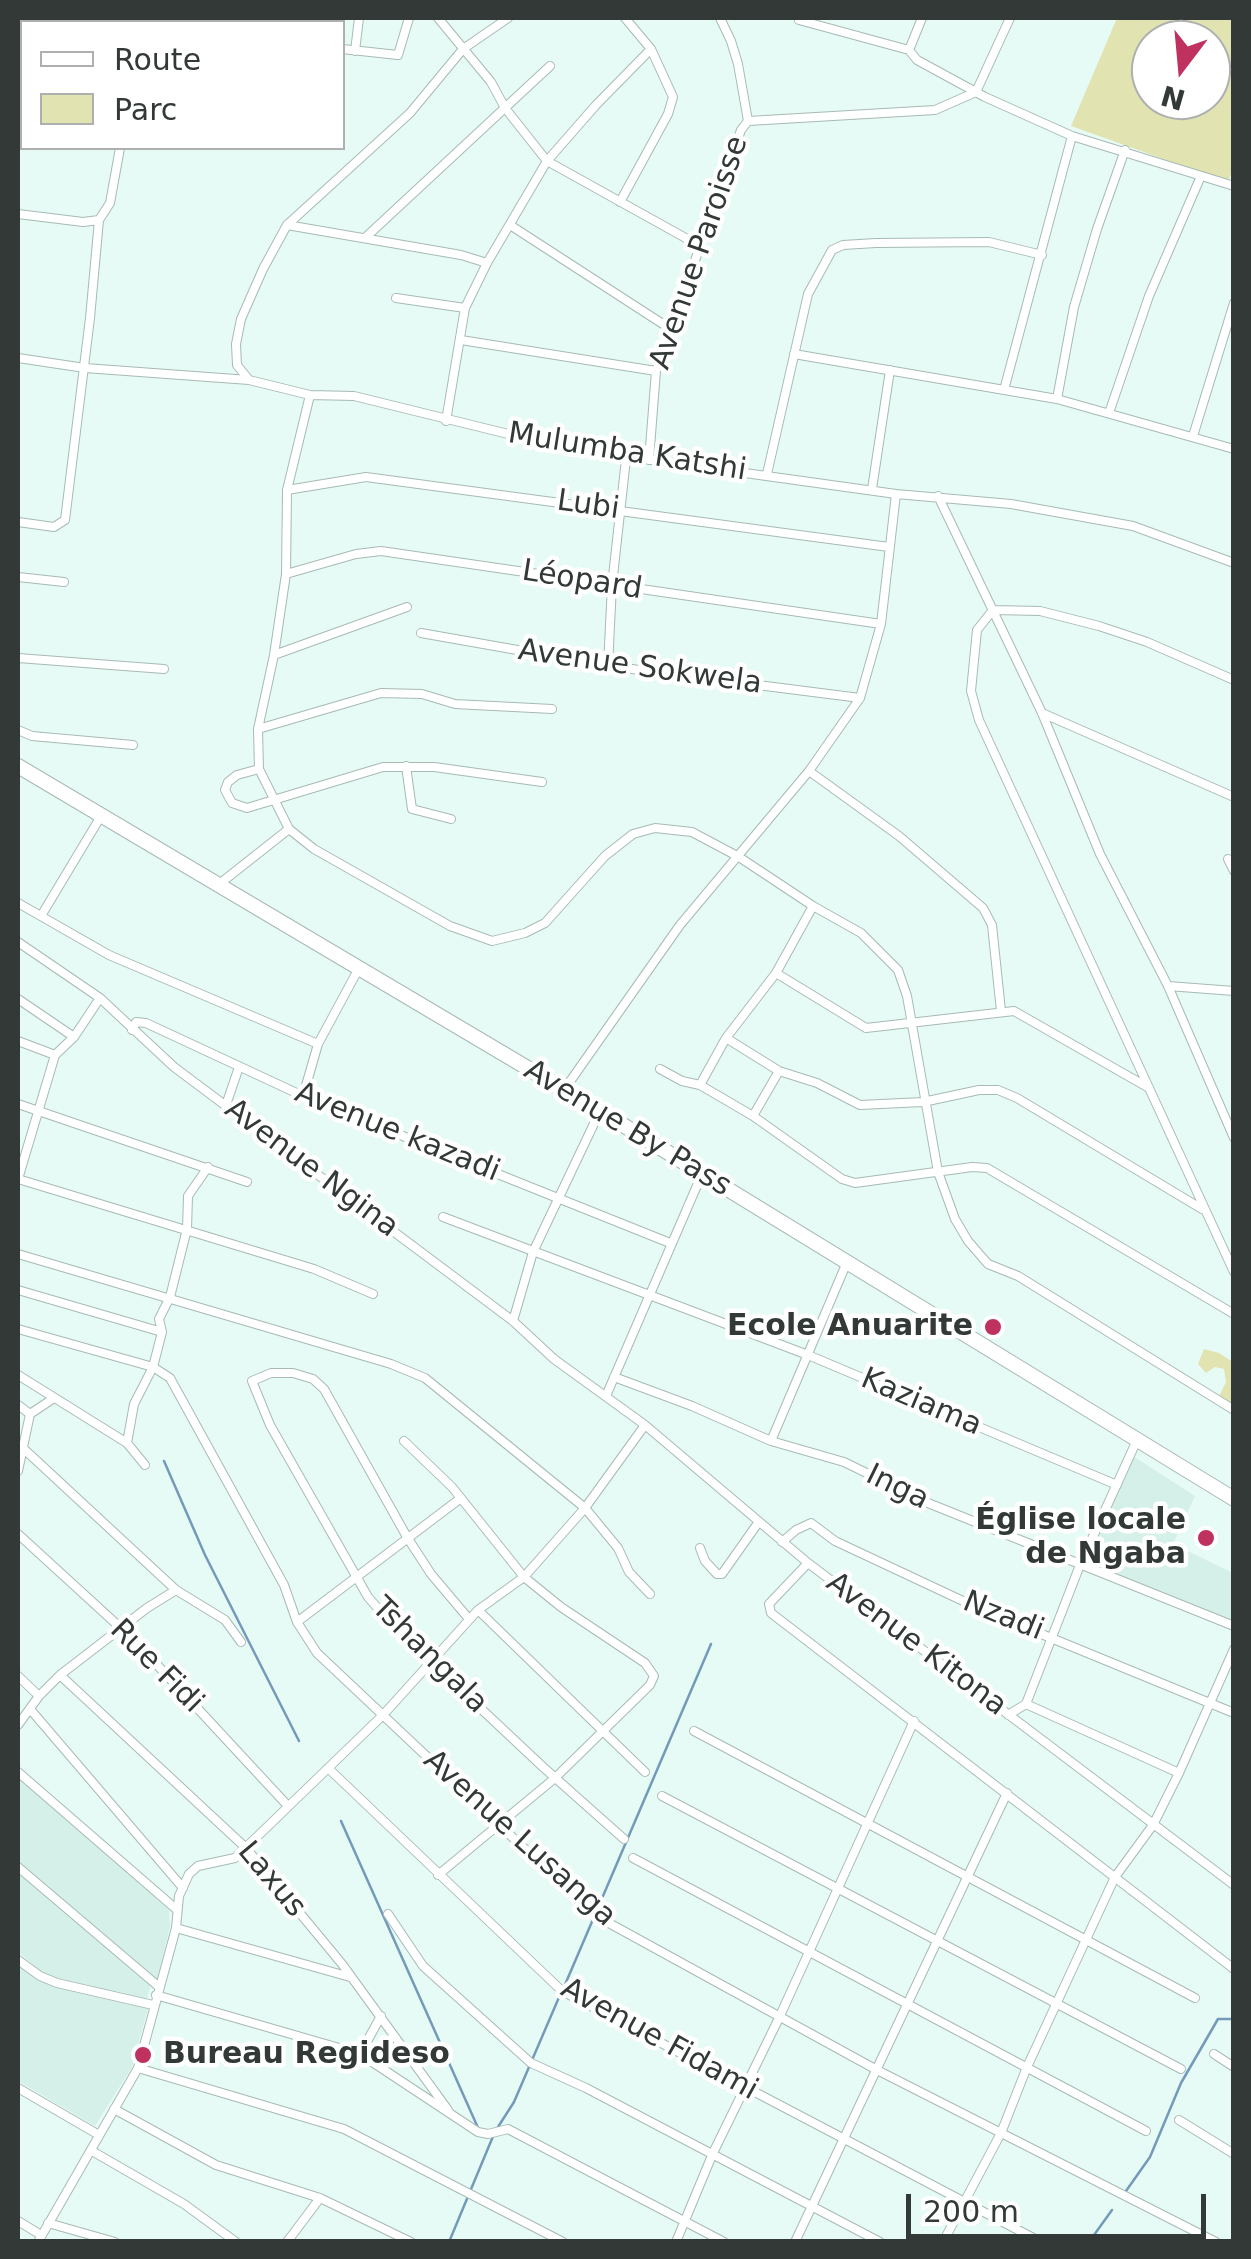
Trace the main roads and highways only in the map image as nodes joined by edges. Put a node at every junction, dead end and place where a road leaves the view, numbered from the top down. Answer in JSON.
{"nodes":[{"id":1,"x":18,"y":766,"type":"edge"},
{"id":2,"x":1234,"y":1499,"type":"edge"}],
"edges":[{"from":1,"to":2,"type":"highway","name":"Avenue By Pass"}]}
